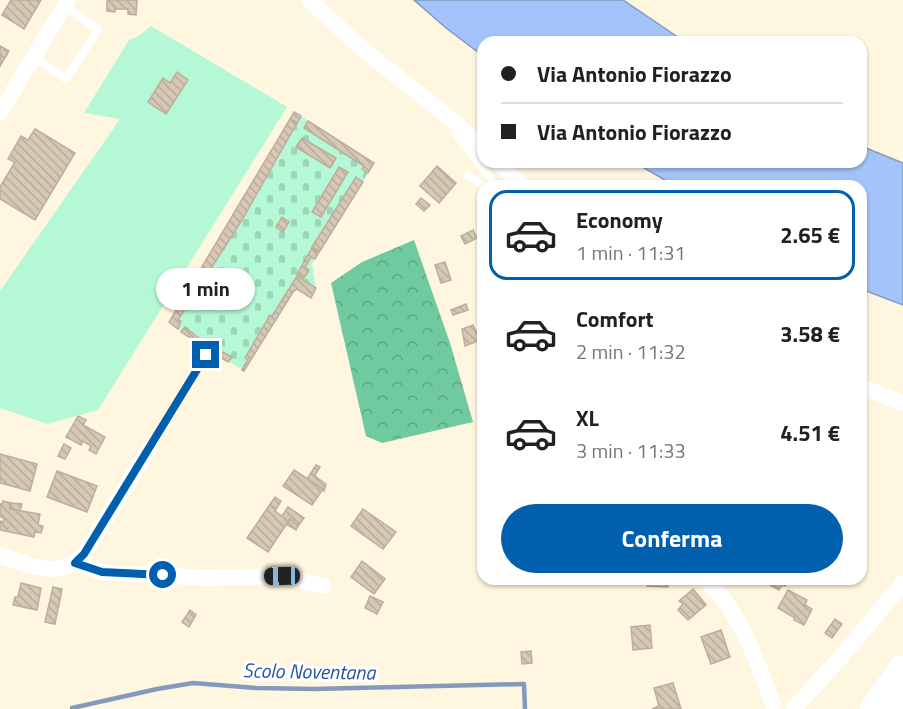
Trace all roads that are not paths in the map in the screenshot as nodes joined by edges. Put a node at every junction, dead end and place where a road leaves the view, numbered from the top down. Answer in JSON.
{"nodes":[{"id":1,"x":309,"y":0,"type":"edge"},
{"id":2,"x":66,"y":3,"type":"edge"},
{"id":3,"x":33,"y":57,"type":"junction"},
{"id":4,"x":0,"y":113,"type":"edge"},
{"id":5,"x":457,"y":124,"type":"junction"},
{"id":6,"x":477,"y":142,"type":"edge"},
{"id":7,"x":477,"y":161,"type":"edge"},
{"id":8,"x":482,"y":168,"type":"edge"},
{"id":9,"x":504,"y":168,"type":"edge"},
{"id":10,"x":468,"y":175,"type":"dead end"},
{"id":11,"x":491,"y":180,"type":"edge"},
{"id":12,"x":517,"y":180,"type":"edge"},
{"id":13,"x":477,"y":182,"type":"edge"},
{"id":14,"x":206,"y":355,"type":"dead end"},
{"id":15,"x":867,"y":389,"type":"edge"},
{"id":16,"x":903,"y":404,"type":"edge"},
{"id":17,"x":149,"y":449,"type":"joint"},
{"id":18,"x":0,"y":555,"type":"edge"},
{"id":19,"x":75,"y":563,"type":"junction"},
{"id":20,"x":903,"y":583,"type":"edge"},
{"id":21,"x":710,"y":585,"type":"edge"},
{"id":22,"x":324,"y":586,"type":"dead end"},
{"id":23,"x":903,"y":670,"type":"edge"},
{"id":24,"x":773,"y":704,"type":"dead end"},
{"id":25,"x":794,"y":708,"type":"edge"},
{"id":26,"x":875,"y":709,"type":"edge"}],
"edges":[{"from":1,"to":5,"type":"street"},
{"from":2,"to":3,"type":"street"},
{"from":2,"to":3,"type":"lane"},
{"from":3,"to":4,"type":"street"},
{"from":5,"to":6,"type":"street"},
{"from":5,"to":7,"type":"lane"},
{"from":8,"to":11,"type":"lane"},
{"from":9,"to":12,"type":"street"},
{"from":10,"to":13,"type":"lane"},
{"from":14,"to":17,"type":"lane"},
{"from":15,"to":16,"type":"street"},
{"from":17,"to":19,"type":"street"},
{"from":18,"to":19,"type":"street"},
{"from":19,"to":22,"type":"street"},
{"from":20,"to":25,"type":"street"},
{"from":21,"to":24,"type":"street"},
{"from":23,"to":26,"type":"highway"}]}
